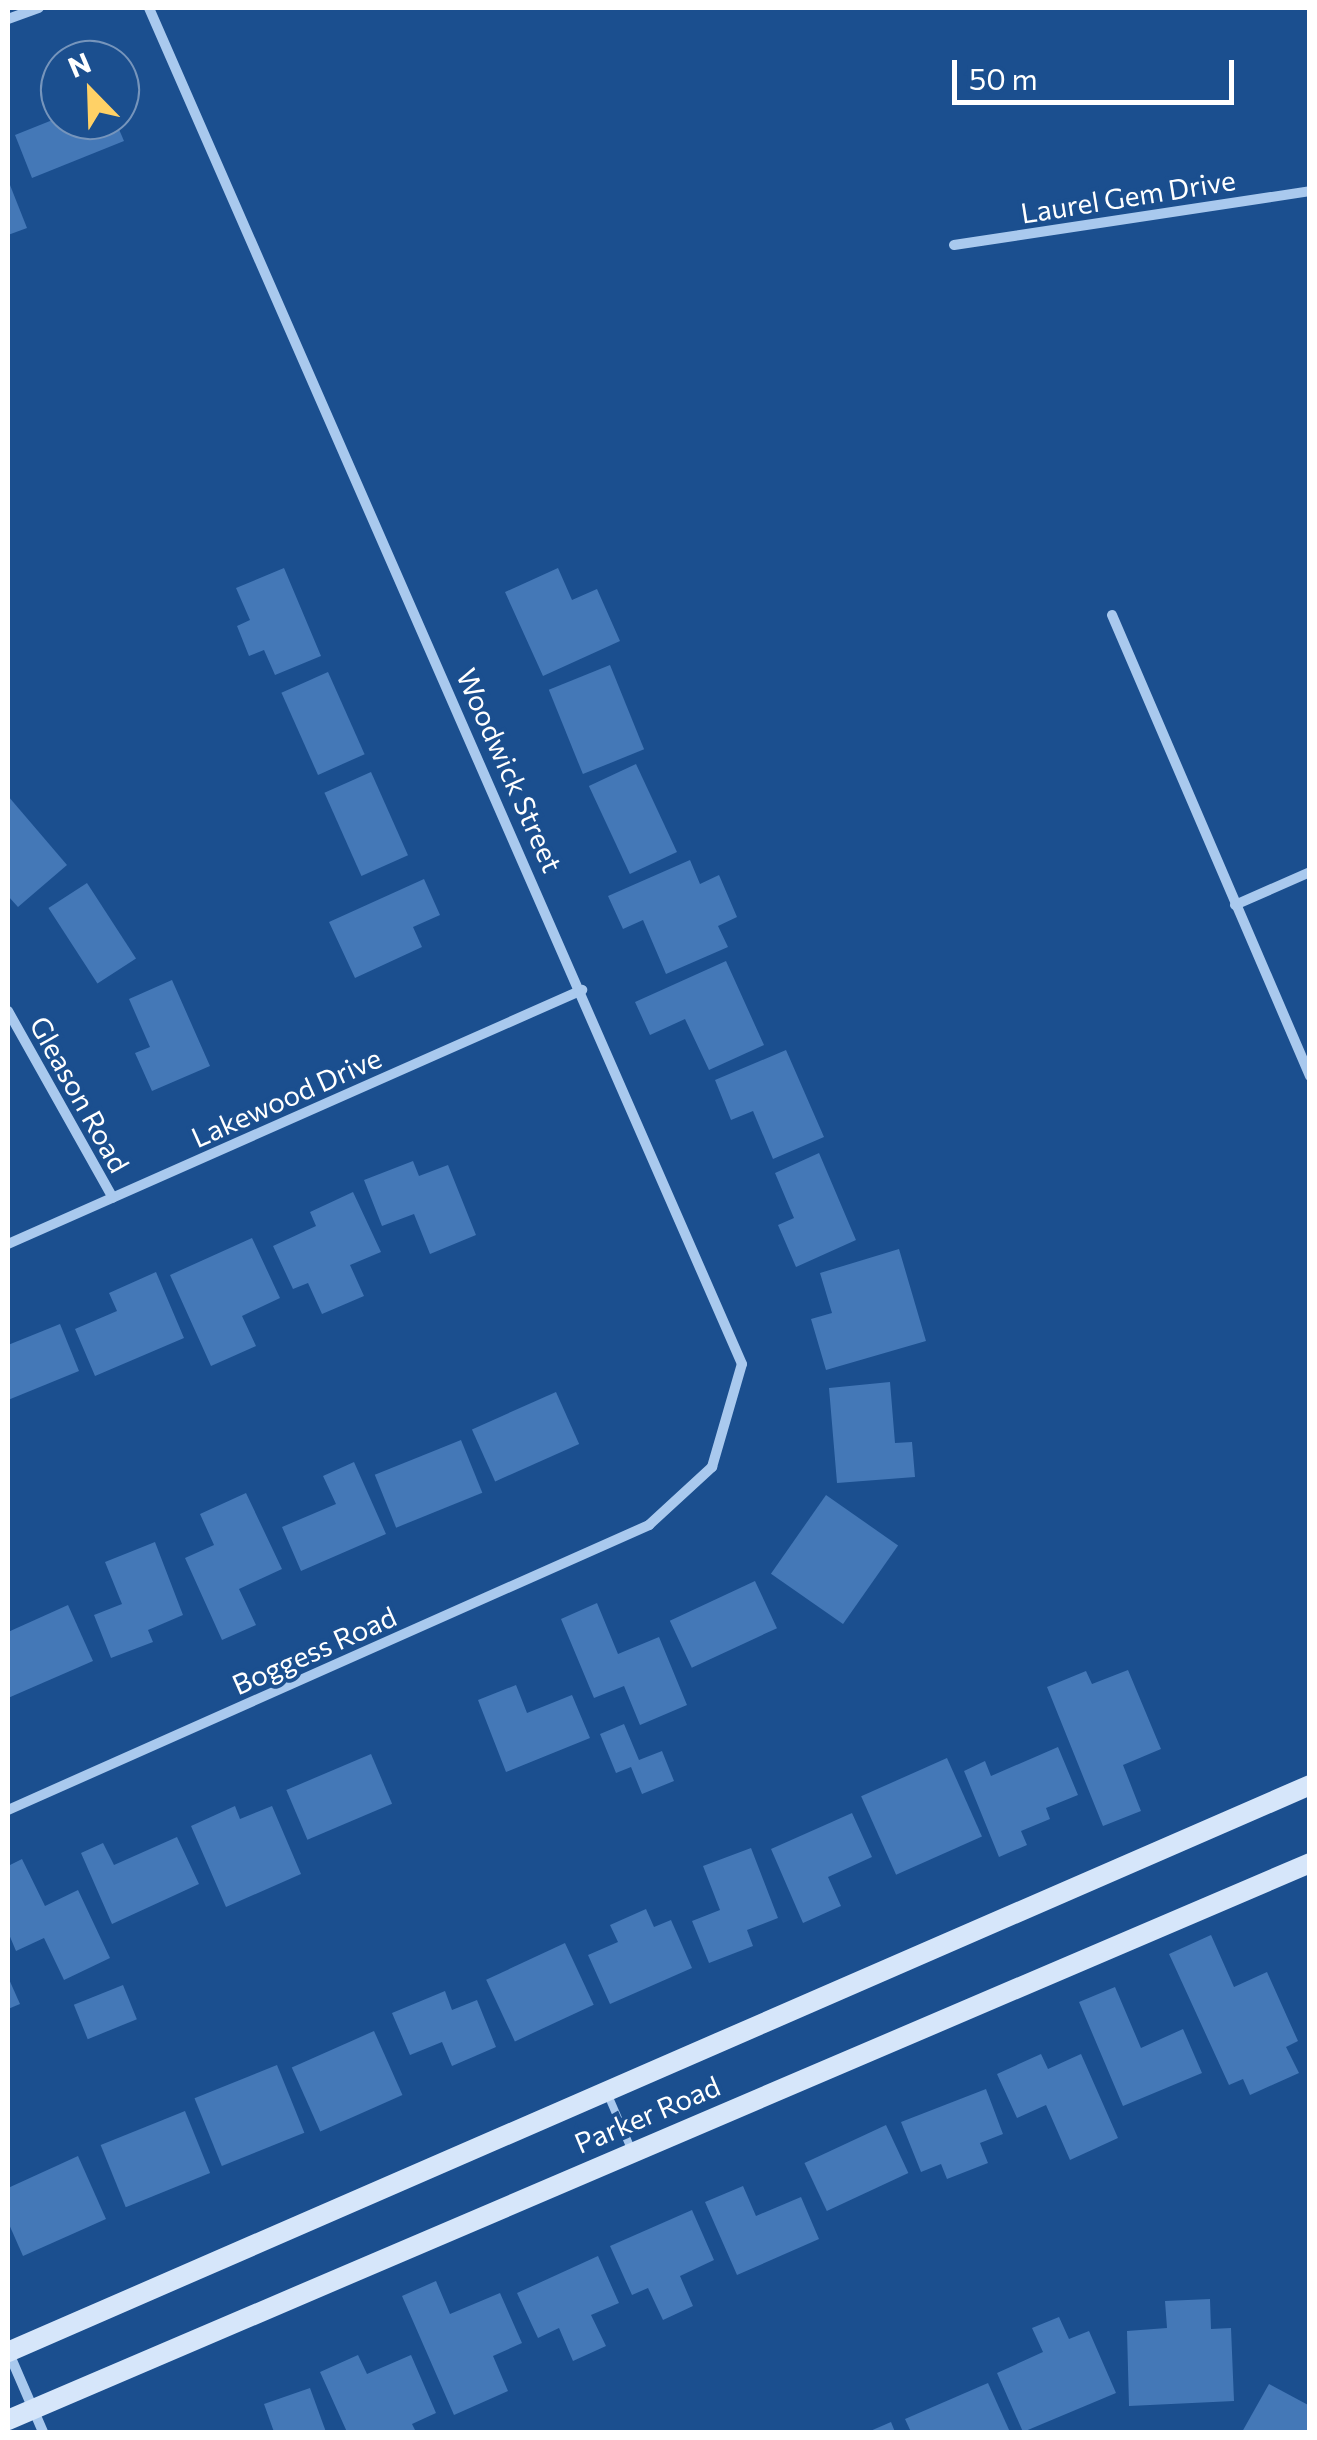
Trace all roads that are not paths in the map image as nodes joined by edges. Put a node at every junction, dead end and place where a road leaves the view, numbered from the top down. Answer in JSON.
{"nodes":[{"id":1,"x":39,"y":8,"type":"edge"},
{"id":2,"x":150,"y":8,"type":"edge"},
{"id":3,"x":8,"y":19,"type":"edge"},
{"id":4,"x":1310,"y":191,"type":"edge"},
{"id":5,"x":954,"y":245,"type":"dead end"},
{"id":6,"x":1112,"y":616,"type":"dead end"},
{"id":7,"x":1310,"y":872,"type":"edge"},
{"id":8,"x":1235,"y":905,"type":"junction"},
{"id":9,"x":582,"y":990,"type":"junction"},
{"id":10,"x":8,"y":1011,"type":"edge"},
{"id":11,"x":1310,"y":1076,"type":"edge"},
{"id":12,"x":113,"y":1198,"type":"junction"},
{"id":13,"x":8,"y":1244,"type":"edge"},
{"id":14,"x":637,"y":1530,"type":"joint"},
{"id":15,"x":1310,"y":1785,"type":"edge"},
{"id":16,"x":8,"y":1810,"type":"edge"},
{"id":17,"x":1310,"y":1863,"type":"edge"},
{"id":18,"x":608,"y":2093,"type":"junction"},
{"id":19,"x":632,"y":2151,"type":"junction"},
{"id":20,"x":8,"y":2352,"type":"edge"},
{"id":21,"x":33,"y":2408,"type":"junction"},
{"id":22,"x":8,"y":2420,"type":"edge"},
{"id":23,"x":43,"y":2432,"type":"edge"}],
"edges":[{"from":1,"to":3,"type":"street"},
{"from":2,"to":9,"type":"street","name":"Woodwick Street"},
{"from":4,"to":5,"type":"street","name":"Laurel Gem Drive"},
{"from":6,"to":8,"type":"street"},
{"from":7,"to":8,"type":"street"},
{"from":8,"to":11,"type":"street"},
{"from":9,"to":12,"type":"street","name":"Lakewood Drive"},
{"from":9,"to":14,"type":"street","name":"Woodwick Street"},
{"from":10,"to":12,"type":"street","name":"Gleason Road"},
{"from":12,"to":13,"type":"street","name":"Lakewood Drive"},
{"from":14,"to":16,"type":"street","name":"Boggess Road"},
{"from":15,"to":18,"type":"street","name":"Parker Road"},
{"from":17,"to":19,"type":"street","name":"Parker Road"},
{"from":18,"to":19,"type":"lane"},
{"from":18,"to":20,"type":"street","name":"Parker Road"},
{"from":19,"to":21,"type":"street","name":"Parker Road"},
{"from":20,"to":21,"type":"street"},
{"from":21,"to":22,"type":"street","name":"Parker Road"},
{"from":21,"to":23,"type":"street"}]}
